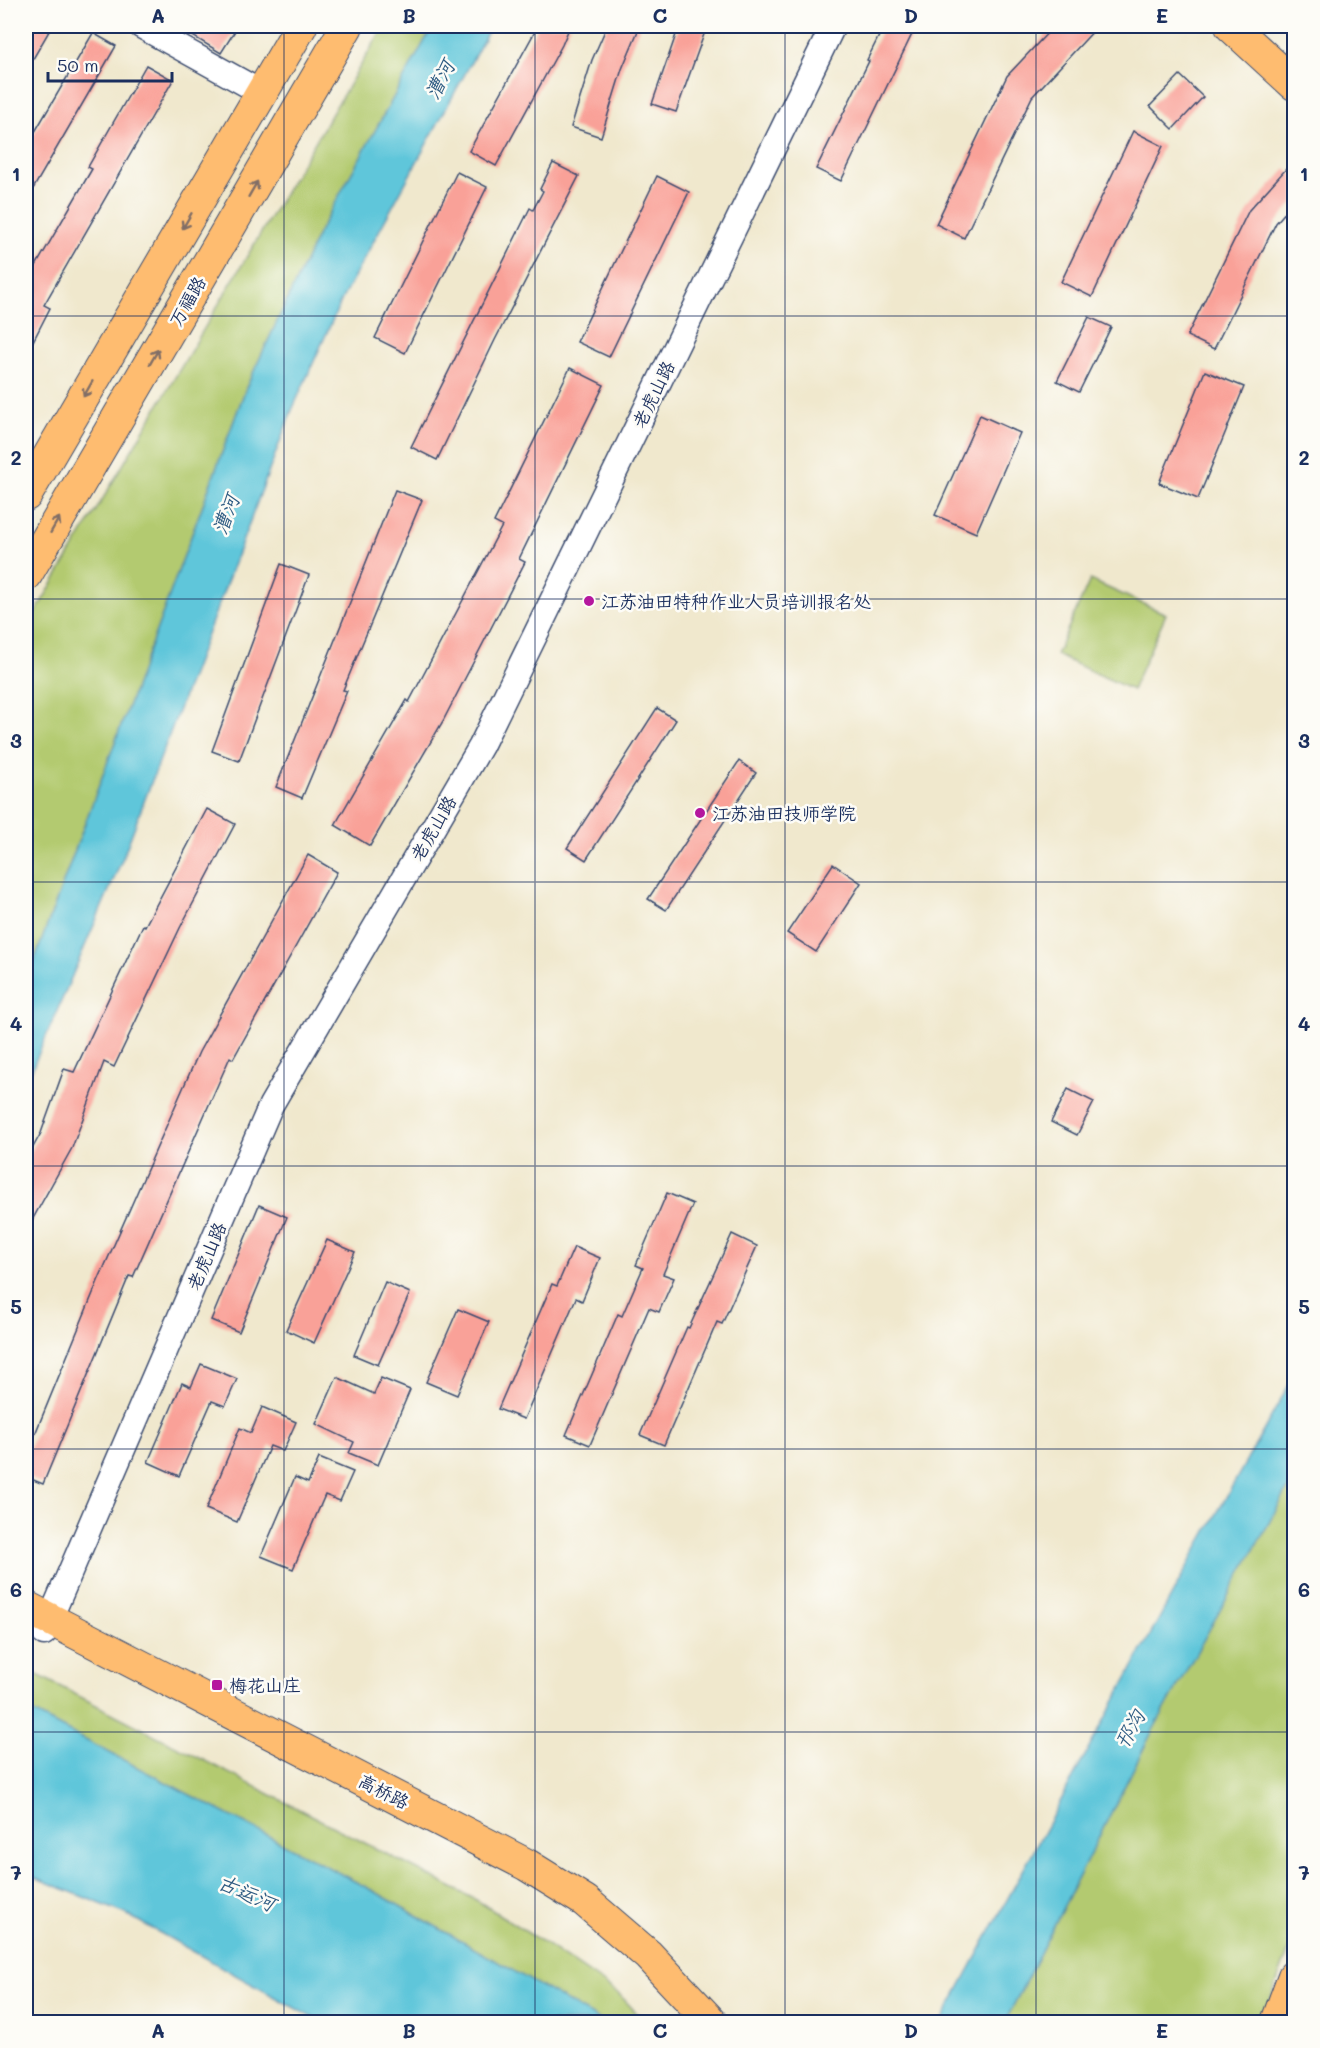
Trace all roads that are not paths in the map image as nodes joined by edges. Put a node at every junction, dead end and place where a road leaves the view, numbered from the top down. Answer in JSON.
{"nodes":[{"id":1,"x":141,"y":26,"type":"edge"},
{"id":2,"x":301,"y":26,"type":"edge"},
{"id":3,"x":347,"y":26,"type":"edge"},
{"id":4,"x":833,"y":26,"type":"edge"},
{"id":5,"x":1231,"y":26,"type":"edge"},
{"id":6,"x":1253,"y":26,"type":"edge"},
{"id":7,"x":1294,"y":64,"type":"edge"},
{"id":8,"x":1294,"y":84,"type":"edge"},
{"id":9,"x":262,"y":93,"type":"junction"},
{"id":10,"x":26,"y":495,"type":"edge"},
{"id":11,"x":26,"y":575,"type":"edge"},
{"id":12,"x":36,"y":1621,"type":"edge"},
{"id":13,"x":1294,"y":1976,"type":"edge"},
{"id":14,"x":689,"y":2022,"type":"edge"},
{"id":15,"x":711,"y":2022,"type":"edge"},
{"id":16,"x":1277,"y":2022,"type":"edge"}],
"edges":[{"from":1,"to":9,"type":"street"},
{"from":2,"to":9,"type":"main road"},
{"from":11,"to":3,"type":"main road","name":"万福路","one_way":true},
{"from":4,"to":12,"type":"street","name":"老虎山路"},
{"from":5,"to":8,"type":"main road"},
{"from":6,"to":7,"type":"main road"},
{"from":9,"to":10,"type":"main road","one_way":true},
{"from":12,"to":14,"type":"main road","name":"高桥路"},
{"from":12,"to":15,"type":"main road","name":"高桥路"},
{"from":13,"to":16,"type":"main road"}]}
